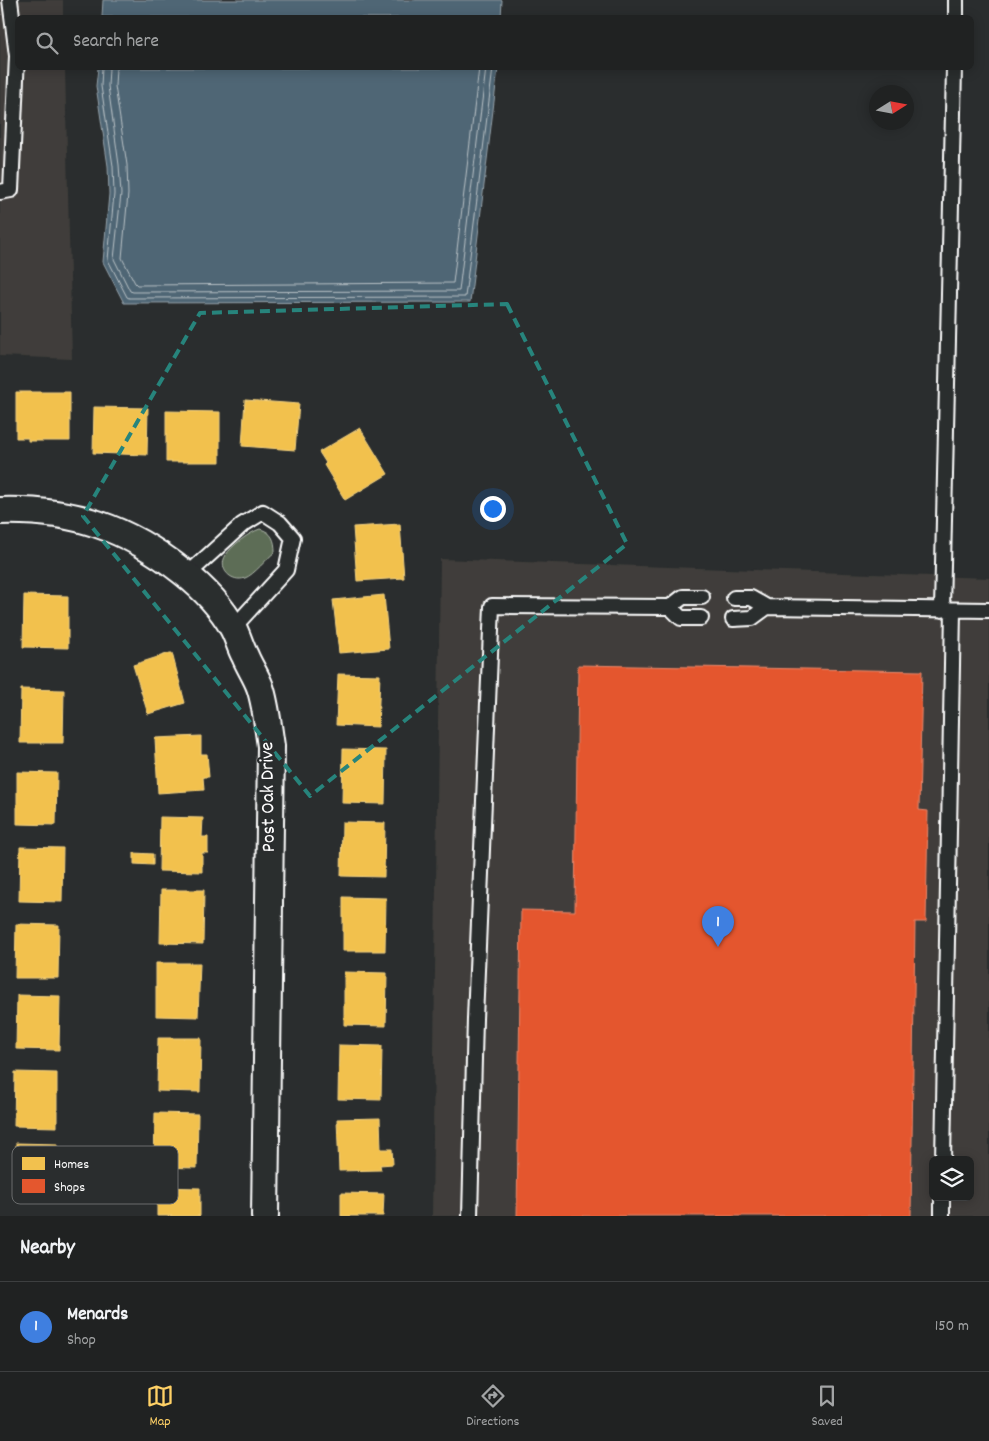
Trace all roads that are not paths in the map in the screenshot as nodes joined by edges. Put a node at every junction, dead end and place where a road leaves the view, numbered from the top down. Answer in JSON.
{"nodes":[{"id":1,"x":10,"y":0,"type":"edge"},
{"id":2,"x":956,"y":0,"type":"edge"},
{"id":3,"x":956,"y":15,"type":"edge"},
{"id":4,"x":15,"y":40,"type":"edge"},
{"id":5,"x":16,"y":70,"type":"edge"},
{"id":6,"x":954,"y":70,"type":"edge"},
{"id":7,"x":0,"y":192,"type":"edge"},
{"id":8,"x":0,"y":511,"type":"edge"},
{"id":9,"x":187,"y":575,"type":"junction"},
{"id":10,"x":702,"y":597,"type":"dead end"},
{"id":11,"x":734,"y":598,"type":"dead end"},
{"id":12,"x":670,"y":607,"type":"junction"},
{"id":13,"x":767,"y":607,"type":"junction"},
{"id":14,"x":948,"y":610,"type":"junction"},
{"id":15,"x":989,"y":610,"type":"edge"},
{"id":16,"x":700,"y":618,"type":"dead end"},
{"id":17,"x":733,"y":619,"type":"dead end"},
{"id":18,"x":233,"y":628,"type":"junction"},
{"id":19,"x":943,"y":1156,"type":"edge"},
{"id":20,"x":942,"y":1201,"type":"edge"},
{"id":21,"x":265,"y":1216,"type":"edge"},
{"id":22,"x":470,"y":1216,"type":"edge"},
{"id":23,"x":942,"y":1216,"type":"edge"}],
"edges":[{"from":1,"to":4,"type":"lane"},
{"from":2,"to":3,"type":"lane"},
{"from":5,"to":7,"type":"lane"},
{"from":6,"to":14,"type":"lane"},
{"from":8,"to":9,"type":"street","name":"Post Oak Drive"},
{"from":9,"to":18,"type":"street","name":"Post Oak Drive"},
{"from":9,"to":18,"type":"lane"},
{"from":10,"to":12,"type":"lane"},
{"from":11,"to":13,"type":"lane"},
{"from":12,"to":16,"type":"lane"},
{"from":12,"to":22,"type":"lane"},
{"from":13,"to":14,"type":"lane"},
{"from":13,"to":17,"type":"lane"},
{"from":14,"to":15,"type":"lane"},
{"from":14,"to":19,"type":"lane"},
{"from":18,"to":21,"type":"street","name":"Post Oak Drive"},
{"from":20,"to":23,"type":"lane"}]}
